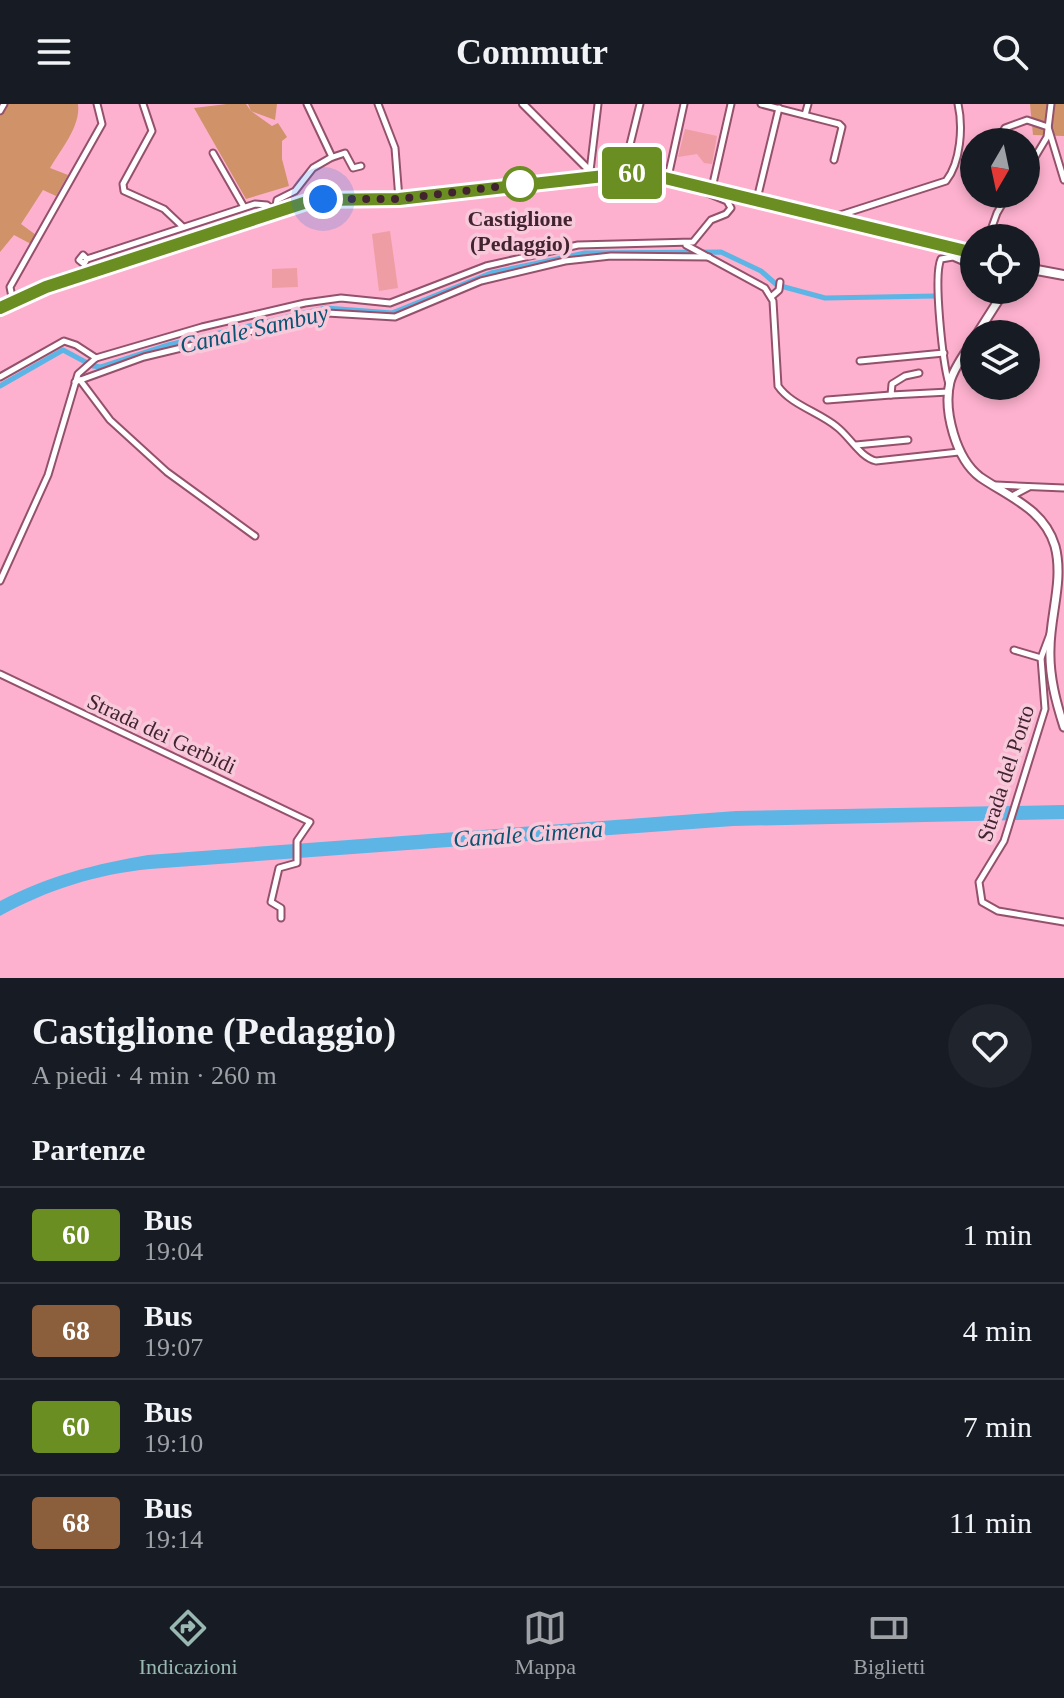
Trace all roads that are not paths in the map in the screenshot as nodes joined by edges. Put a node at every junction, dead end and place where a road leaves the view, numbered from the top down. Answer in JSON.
{"nodes":[{"id":1,"x":4,"y":104,"type":"edge"},
{"id":2,"x":97,"y":104,"type":"edge"},
{"id":3,"x":143,"y":104,"type":"edge"},
{"id":4,"x":307,"y":104,"type":"edge"},
{"id":5,"x":378,"y":104,"type":"edge"},
{"id":6,"x":523,"y":104,"type":"edge"},
{"id":7,"x":598,"y":104,"type":"edge"},
{"id":8,"x":640,"y":104,"type":"edge"},
{"id":9,"x":684,"y":104,"type":"edge"},
{"id":10,"x":731,"y":104,"type":"edge"},
{"id":11,"x":761,"y":104,"type":"edge"},
{"id":12,"x":808,"y":104,"type":"edge"},
{"id":13,"x":958,"y":104,"type":"edge"},
{"id":14,"x":1051,"y":104,"type":"edge"},
{"id":15,"x":779,"y":108,"type":"junction"},
{"id":16,"x":0,"y":111,"type":"edge"},
{"id":17,"x":805,"y":115,"type":"junction"},
{"id":18,"x":1048,"y":127,"type":"junction"},
{"id":19,"x":1005,"y":128,"type":"edge"},
{"id":20,"x":1040,"y":150,"type":"edge"},
{"id":21,"x":213,"y":153,"type":"dead end"},
{"id":22,"x":332,"y":157,"type":"junction"},
{"id":23,"x":834,"y":160,"type":"dead end"},
{"id":24,"x":361,"y":166,"type":"dead end"},
{"id":25,"x":623,"y":173,"type":"junction"},
{"id":26,"x":592,"y":174,"type":"junction"},
{"id":27,"x":668,"y":177,"type":"junction"},
{"id":28,"x":1064,"y":180,"type":"edge"},
{"id":29,"x":692,"y":183,"type":"junction"},
{"id":30,"x":712,"y":188,"type":"junction"},
{"id":31,"x":399,"y":199,"type":"junction"},
{"id":32,"x":757,"y":199,"type":"junction"},
{"id":33,"x":244,"y":207,"type":"junction"},
{"id":34,"x":275,"y":211,"type":"junction"},
{"id":35,"x":833,"y":218,"type":"junction"},
{"id":36,"x":184,"y":227,"type":"junction"},
{"id":37,"x":688,"y":246,"type":"junction"},
{"id":38,"x":960,"y":250,"type":"edge"},
{"id":39,"x":709,"y":257,"type":"junction"},
{"id":40,"x":87,"y":259,"type":"dead end"},
{"id":41,"x":960,"y":260,"type":"edge"},
{"id":42,"x":1040,"y":272,"type":"edge"},
{"id":43,"x":1064,"y":275,"type":"edge"},
{"id":44,"x":780,"y":282,"type":"dead end"},
{"id":45,"x":771,"y":297,"type":"junction"},
{"id":46,"x":13,"y":302,"type":"junction"},
{"id":47,"x":1,"y":307,"type":"edge"},
{"id":48,"x":944,"y":353,"type":"junction"},
{"id":49,"x":96,"y":358,"type":"junction"},
{"id":50,"x":860,"y":361,"type":"dead end"},
{"id":51,"x":960,"y":366,"type":"edge"},
{"id":52,"x":919,"y":373,"type":"dead end"},
{"id":53,"x":0,"y":377,"type":"edge"},
{"id":54,"x":78,"y":379,"type":"junction"},
{"id":55,"x":950,"y":388,"type":"junction"},
{"id":56,"x":891,"y":395,"type":"junction"},
{"id":57,"x":827,"y":400,"type":"dead end"},
{"id":58,"x":908,"y":440,"type":"dead end"},
{"id":59,"x":855,"y":445,"type":"junction"},
{"id":60,"x":959,"y":452,"type":"junction"},
{"id":61,"x":996,"y":485,"type":"junction"},
{"id":62,"x":1021,"y":485,"type":"junction"},
{"id":63,"x":1030,"y":487,"type":"junction"},
{"id":64,"x":1064,"y":488,"type":"edge"},
{"id":65,"x":1011,"y":495,"type":"junction"},
{"id":66,"x":1023,"y":503,"type":"junction"},
{"id":67,"x":255,"y":536,"type":"dead end"},
{"id":68,"x":1061,"y":565,"type":"edge"},
{"id":69,"x":0,"y":581,"type":"edge"},
{"id":70,"x":1051,"y":633,"type":"junction"},
{"id":71,"x":1014,"y":650,"type":"dead end"},
{"id":72,"x":1041,"y":658,"type":"junction"},
{"id":73,"x":0,"y":674,"type":"edge"},
{"id":74,"x":1047,"y":678,"type":"junction"},
{"id":75,"x":1064,"y":727,"type":"edge"},
{"id":76,"x":281,"y":918,"type":"dead end"},
{"id":77,"x":1064,"y":922,"type":"edge"}],
"edges":[{"from":1,"to":16,"type":"street"},
{"from":2,"to":46,"type":"street"},
{"from":3,"to":36,"type":"street"},
{"from":4,"to":22,"type":"street"},
{"from":5,"to":31,"type":"street"},
{"from":6,"to":26,"type":"street"},
{"from":7,"to":26,"type":"street"},
{"from":8,"to":25,"type":"street"},
{"from":9,"to":27,"type":"street"},
{"from":10,"to":30,"type":"street"},
{"from":11,"to":15,"type":"street"},
{"from":12,"to":17,"type":"street"},
{"from":13,"to":35,"type":"street"},
{"from":14,"to":18,"type":"street"},
{"from":15,"to":17,"type":"street"},
{"from":15,"to":32,"type":"street"},
{"from":17,"to":23,"type":"street"},
{"from":18,"to":19,"type":"street"},
{"from":18,"to":20,"type":"street"},
{"from":18,"to":28,"type":"street"},
{"from":21,"to":33,"type":"street"},
{"from":22,"to":24,"type":"street"},
{"from":22,"to":34,"type":"street"},
{"from":25,"to":26,"type":"main road"},
{"from":25,"to":27,"type":"main road"},
{"from":26,"to":31,"type":"main road"},
{"from":27,"to":29,"type":"main road"},
{"from":29,"to":30,"type":"main road"},
{"from":29,"to":37,"type":"street"},
{"from":30,"to":32,"type":"main road"},
{"from":31,"to":34,"type":"main road"},
{"from":32,"to":35,"type":"main road"},
{"from":33,"to":34,"type":"street"},
{"from":33,"to":36,"type":"street"},
{"from":34,"to":46,"type":"main road"},
{"from":35,"to":38,"type":"main road"},
{"from":36,"to":40,"type":"street"},
{"from":37,"to":39,"type":"street"},
{"from":37,"to":49,"type":"street"},
{"from":39,"to":45,"type":"street"},
{"from":39,"to":54,"type":"street"},
{"from":41,"to":48,"type":"street"},
{"from":42,"to":43,"type":"main road"},
{"from":44,"to":45,"type":"street"},
{"from":45,"to":59,"type":"street"},
{"from":46,"to":47,"type":"main road"},
{"from":48,"to":50,"type":"street"},
{"from":48,"to":55,"type":"street"},
{"from":49,"to":53,"type":"street"},
{"from":49,"to":54,"type":"street"},
{"from":51,"to":55,"type":"main road"},
{"from":52,"to":56,"type":"street"},
{"from":54,"to":67,"type":"street"},
{"from":54,"to":69,"type":"street"},
{"from":55,"to":56,"type":"street"},
{"from":55,"to":60,"type":"main road"},
{"from":56,"to":57,"type":"street"},
{"from":58,"to":59,"type":"street"},
{"from":59,"to":60,"type":"street"},
{"from":60,"to":61,"type":"main road"},
{"from":61,"to":62,"type":"street"},
{"from":61,"to":65,"type":"main road"},
{"from":62,"to":63,"type":"street"},
{"from":62,"to":65,"type":"street"},
{"from":63,"to":64,"type":"street"},
{"from":63,"to":65,"type":"street"},
{"from":63,"to":66,"type":"street"},
{"from":65,"to":66,"type":"main road"},
{"from":66,"to":68,"type":"main road"},
{"from":68,"to":70,"type":"main road"},
{"from":70,"to":72,"type":"street","name":"Strada del Porto"},
{"from":70,"to":74,"type":"main road"},
{"from":71,"to":72,"type":"street"},
{"from":72,"to":74,"type":"street","name":"Strada del Porto"},
{"from":73,"to":76,"type":"street","name":"Strada dei Gerbidi"},
{"from":74,"to":75,"type":"main road"},
{"from":74,"to":77,"type":"street","name":"Strada del Porto"}]}
